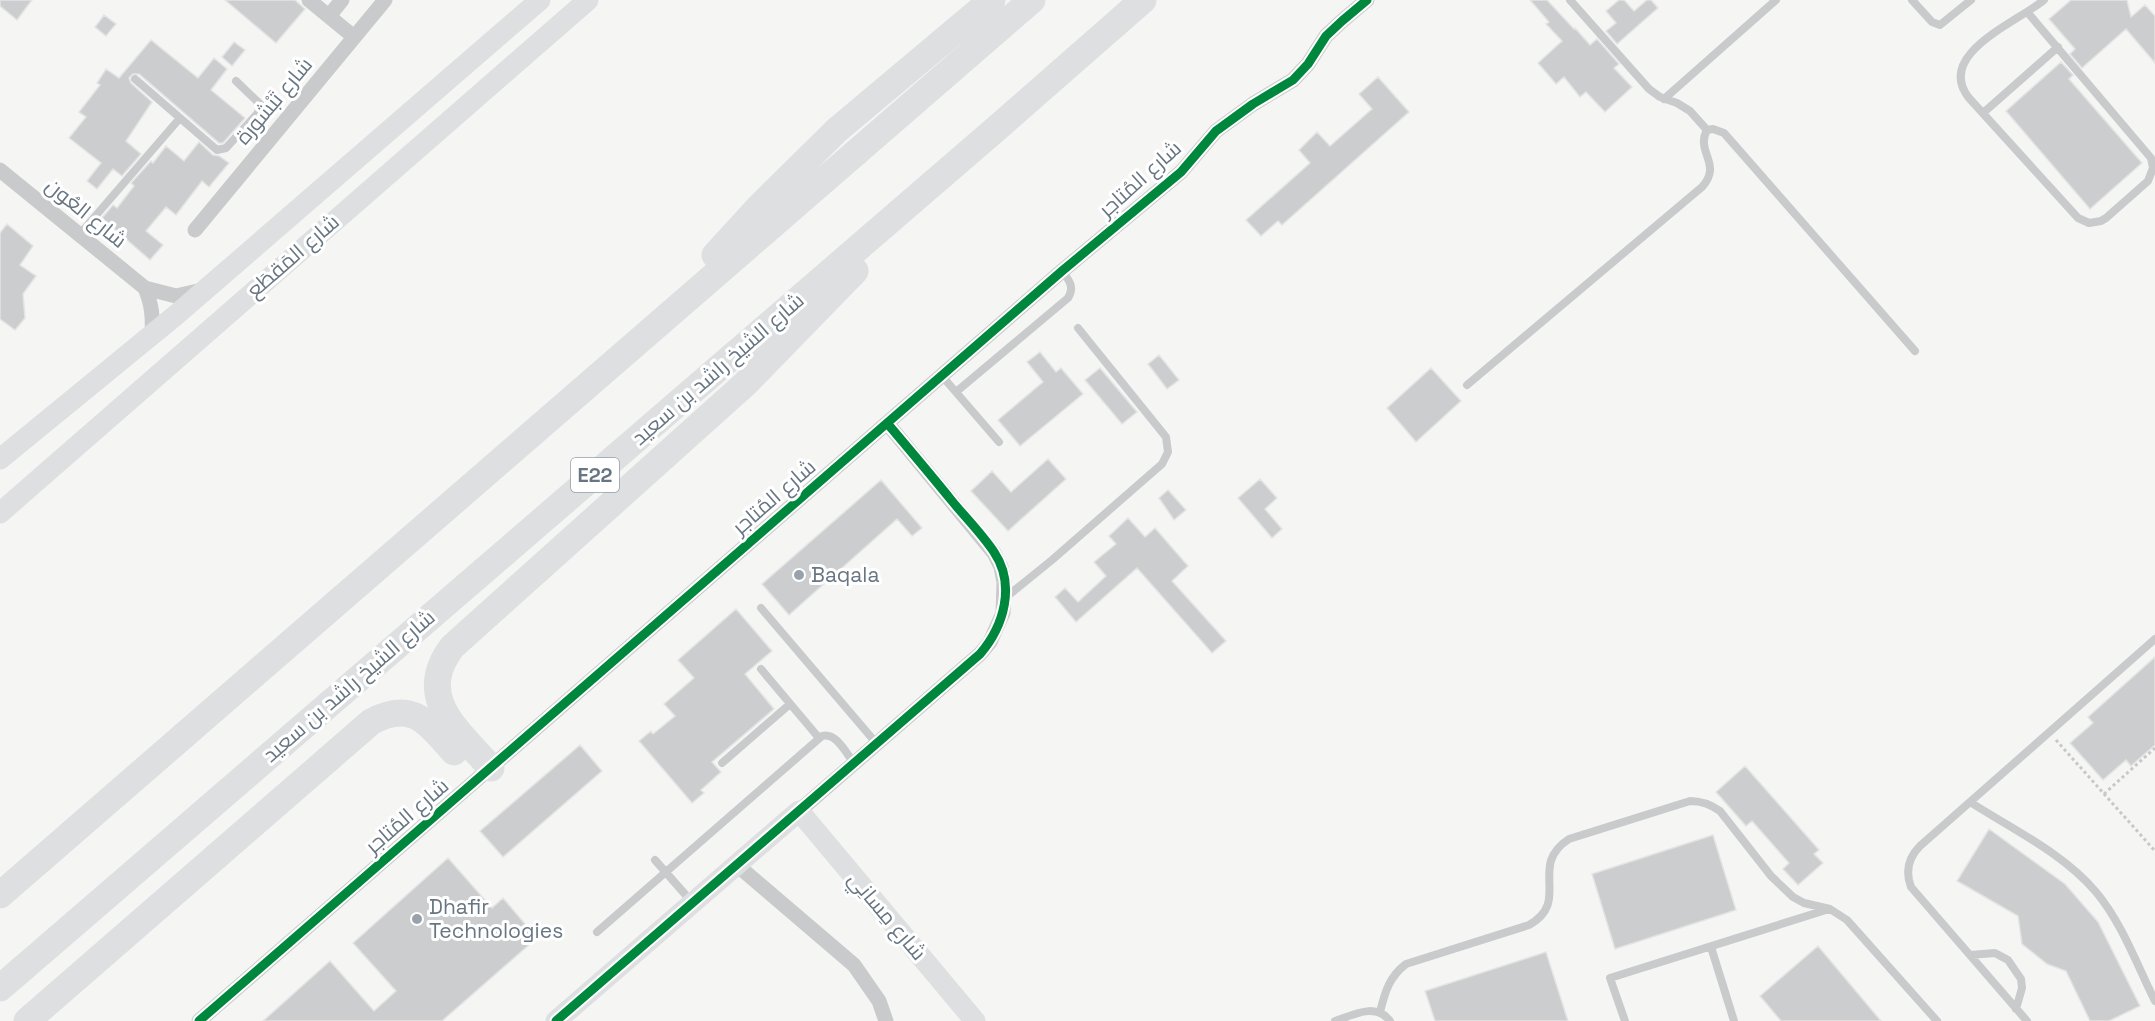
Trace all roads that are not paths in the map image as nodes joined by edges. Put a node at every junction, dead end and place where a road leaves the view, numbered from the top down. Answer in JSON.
{"nodes":[{"id":1,"x":309,"y":0,"type":"edge"},
{"id":2,"x":342,"y":0,"type":"edge"},
{"id":3,"x":385,"y":0,"type":"edge"},
{"id":4,"x":588,"y":0,"type":"edge"},
{"id":5,"x":992,"y":0,"type":"edge"},
{"id":6,"x":1032,"y":0,"type":"edge"},
{"id":7,"x":1143,"y":0,"type":"edge"},
{"id":8,"x":1156,"y":0,"type":"edge"},
{"id":9,"x":1367,"y":0,"type":"edge"},
{"id":10,"x":1570,"y":0,"type":"edge"},
{"id":11,"x":1776,"y":0,"type":"edge"},
{"id":12,"x":1912,"y":0,"type":"edge"},
{"id":13,"x":1971,"y":0,"type":"edge"},
{"id":14,"x":2044,"y":0,"type":"edge"},
{"id":15,"x":536,"y":4,"type":"edge"},
{"id":16,"x":2028,"y":13,"type":"junction"},
{"id":17,"x":329,"y":16,"type":"junction"},
{"id":18,"x":354,"y":37,"type":"junction"},
{"id":19,"x":2058,"y":47,"type":"junction"},
{"id":20,"x":135,"y":79,"type":"dead end"},
{"id":21,"x":236,"y":81,"type":"dead end"},
{"id":22,"x":1038,"y":92,"type":"junction"},
{"id":23,"x":1664,"y":99,"type":"junction"},
{"id":24,"x":1983,"y":113,"type":"junction"},
{"id":25,"x":180,"y":118,"type":"junction"},
{"id":26,"x":998,"y":128,"type":"junction"},
{"id":27,"x":1707,"y":130,"type":"junction"},
{"id":28,"x":393,"y":168,"type":"junction"},
{"id":29,"x":0,"y":170,"type":"edge"},
{"id":30,"x":195,"y":230,"type":"dead end"},
{"id":31,"x":79,"y":235,"type":"junction"},
{"id":32,"x":1062,"y":272,"type":"junction"},
{"id":33,"x":145,"y":288,"type":"junction"},
{"id":34,"x":206,"y":289,"type":"junction"},
{"id":35,"x":659,"y":323,"type":"junction"},
{"id":36,"x":1078,"y":328,"type":"dead end"},
{"id":37,"x":152,"y":335,"type":"junction"},
{"id":38,"x":1915,"y":351,"type":"dead end"},
{"id":39,"x":942,"y":376,"type":"junction"},
{"id":40,"x":1467,"y":385,"type":"dead end"},
{"id":41,"x":956,"y":392,"type":"junction"},
{"id":42,"x":887,"y":423,"type":"junction"},
{"id":43,"x":999,"y":442,"type":"dead end"},
{"id":44,"x":0,"y":459,"type":"edge"},
{"id":45,"x":0,"y":513,"type":"edge"},
{"id":46,"x":1005,"y":598,"type":"junction"},
{"id":47,"x":761,"y":608,"type":"dead end"},
{"id":48,"x":2155,"y":639,"type":"edge"},
{"id":49,"x":761,"y":669,"type":"dead end"},
{"id":50,"x":790,"y":704,"type":"junction"},
{"id":51,"x":819,"y":738,"type":"junction"},
{"id":52,"x":877,"y":744,"type":"junction"},
{"id":53,"x":722,"y":763,"type":"dead end"},
{"id":54,"x":854,"y":763,"type":"junction"},
{"id":55,"x":484,"y":774,"type":"junction"},
{"id":56,"x":1970,"y":802,"type":"junction"},
{"id":57,"x":799,"y":811,"type":"junction"},
{"id":58,"x":655,"y":860,"type":"dead end"},
{"id":59,"x":738,"y":865,"type":"junction"},
{"id":60,"x":666,"y":872,"type":"junction"},
{"id":61,"x":0,"y":895,"type":"edge"},
{"id":62,"x":693,"y":903,"type":"junction"},
{"id":63,"x":1830,"y":909,"type":"junction"},
{"id":64,"x":597,"y":932,"type":"dead end"},
{"id":65,"x":1711,"y":947,"type":"junction"},
{"id":66,"x":46,"y":948,"type":"junction"},
{"id":67,"x":1970,"y":955,"type":"junction"},
{"id":68,"x":0,"y":988,"type":"edge"},
{"id":69,"x":0,"y":992,"type":"edge"},
{"id":70,"x":2155,"y":1001,"type":"edge"},
{"id":71,"x":2016,"y":1009,"type":"junction"},
{"id":72,"x":1380,"y":1012,"type":"junction"},
{"id":73,"x":27,"y":1021,"type":"edge"},
{"id":74,"x":199,"y":1021,"type":"edge"},
{"id":75,"x":556,"y":1021,"type":"edge"},
{"id":76,"x":886,"y":1021,"type":"edge"},
{"id":77,"x":975,"y":1021,"type":"edge"},
{"id":78,"x":1338,"y":1021,"type":"edge"},
{"id":79,"x":1390,"y":1021,"type":"edge"},
{"id":80,"x":1625,"y":1021,"type":"edge"},
{"id":81,"x":1734,"y":1021,"type":"edge"},
{"id":82,"x":1937,"y":1021,"type":"edge"},
{"id":83,"x":2027,"y":1021,"type":"edge"}],
"edges":[{"from":1,"to":17,"type":"street"},
{"from":2,"to":17,"type":"street"},
{"from":3,"to":18,"type":"street","name":"شارع تَبْشورة"},
{"from":4,"to":28,"type":"street","name":"شارع المَقطَع"},
{"from":5,"to":35,"type":"highway"},
{"from":6,"to":35,"type":"highway"},
{"from":7,"to":22,"type":"highway","name":"شارع الشيخ راشد بن سعيد","number":"E22"},
{"from":8,"to":22,"type":"highway"},
{"from":9,"to":32,"type":"street","name":"شارع المُتاجر"},
{"from":10,"to":23,"type":"lane"},
{"from":11,"to":23,"type":"lane"},
{"from":12,"to":13,"type":"lane"},
{"from":14,"to":16,"type":"lane"},
{"from":15,"to":28,"type":"street"},
{"from":15,"to":34,"type":"street","name":"شارع المَقطَع"},
{"from":16,"to":19,"type":"lane"},
{"from":16,"to":24,"type":"lane"},
{"from":17,"to":18,"type":"street"},
{"from":18,"to":30,"type":"street","name":"شارع تَبْشورة"},
{"from":19,"to":24,"type":"lane"},
{"from":19,"to":24,"type":"lane"},
{"from":20,"to":25,"type":"lane"},
{"from":21,"to":25,"type":"lane"},
{"from":22,"to":26,"type":"highway","name":"شارع الشيخ راشد بن سعيد","number":"E22"},
{"from":23,"to":27,"type":"lane"},
{"from":25,"to":31,"type":"lane"},
{"from":26,"to":55,"type":"highway"},
{"from":26,"to":66,"type":"highway","name":"شارع الشيخ راشد بن سعيد","number":"E22"},
{"from":27,"to":38,"type":"lane"},
{"from":27,"to":40,"type":"lane"},
{"from":28,"to":45,"type":"street","name":"شارع المَقطَع"},
{"from":29,"to":31,"type":"street","name":"شارع العُون"},
{"from":31,"to":33,"type":"street","name":"شارع العُون"},
{"from":32,"to":39,"type":"street","name":"شارع المُتاجر"},
{"from":32,"to":41,"type":"lane"},
{"from":33,"to":34,"type":"street","name":"شارع العُون"},
{"from":33,"to":37,"type":"street"},
{"from":34,"to":37,"type":"street","name":"شارع المَقطَع"},
{"from":35,"to":61,"type":"highway"},
{"from":36,"to":46,"type":"lane"},
{"from":37,"to":44,"type":"street","name":"شارع المَقطَع"},
{"from":39,"to":41,"type":"lane"},
{"from":39,"to":42,"type":"street","name":"شارع المُتاجر"},
{"from":41,"to":43,"type":"lane"},
{"from":42,"to":46,"type":"street"},
{"from":42,"to":55,"type":"street","name":"شارع المُتاجر"},
{"from":46,"to":52,"type":"street"},
{"from":47,"to":52,"type":"lane"},
{"from":48,"to":56,"type":"lane"},
{"from":49,"to":50,"type":"lane"},
{"from":50,"to":51,"type":"lane"},
{"from":50,"to":53,"type":"lane"},
{"from":51,"to":54,"type":"lane"},
{"from":51,"to":60,"type":"lane"},
{"from":52,"to":54,"type":"street"},
{"from":54,"to":57,"type":"street"},
{"from":55,"to":73,"type":"highway"},
{"from":55,"to":74,"type":"street","name":"شارع المُتاجر"},
{"from":56,"to":67,"type":"lane"},
{"from":56,"to":70,"type":"lane"},
{"from":57,"to":59,"type":"street"},
{"from":57,"to":77,"type":"street","name":"شارع مِسانِي"},
{"from":58,"to":60,"type":"lane"},
{"from":59,"to":62,"type":"street"},
{"from":59,"to":76,"type":"street"},
{"from":60,"to":62,"type":"lane"},
{"from":60,"to":64,"type":"lane"},
{"from":62,"to":75,"type":"street"},
{"from":63,"to":65,"type":"lane"},
{"from":63,"to":72,"type":"lane"},
{"from":63,"to":82,"type":"lane"},
{"from":65,"to":80,"type":"lane"},
{"from":65,"to":81,"type":"lane"},
{"from":66,"to":68,"type":"highway","number":"E22"},
{"from":66,"to":69,"type":"highway"},
{"from":67,"to":71,"type":"lane"},
{"from":67,"to":71,"type":"lane"},
{"from":71,"to":83,"type":"lane"},
{"from":72,"to":78,"type":"lane"},
{"from":72,"to":79,"type":"lane"}]}
